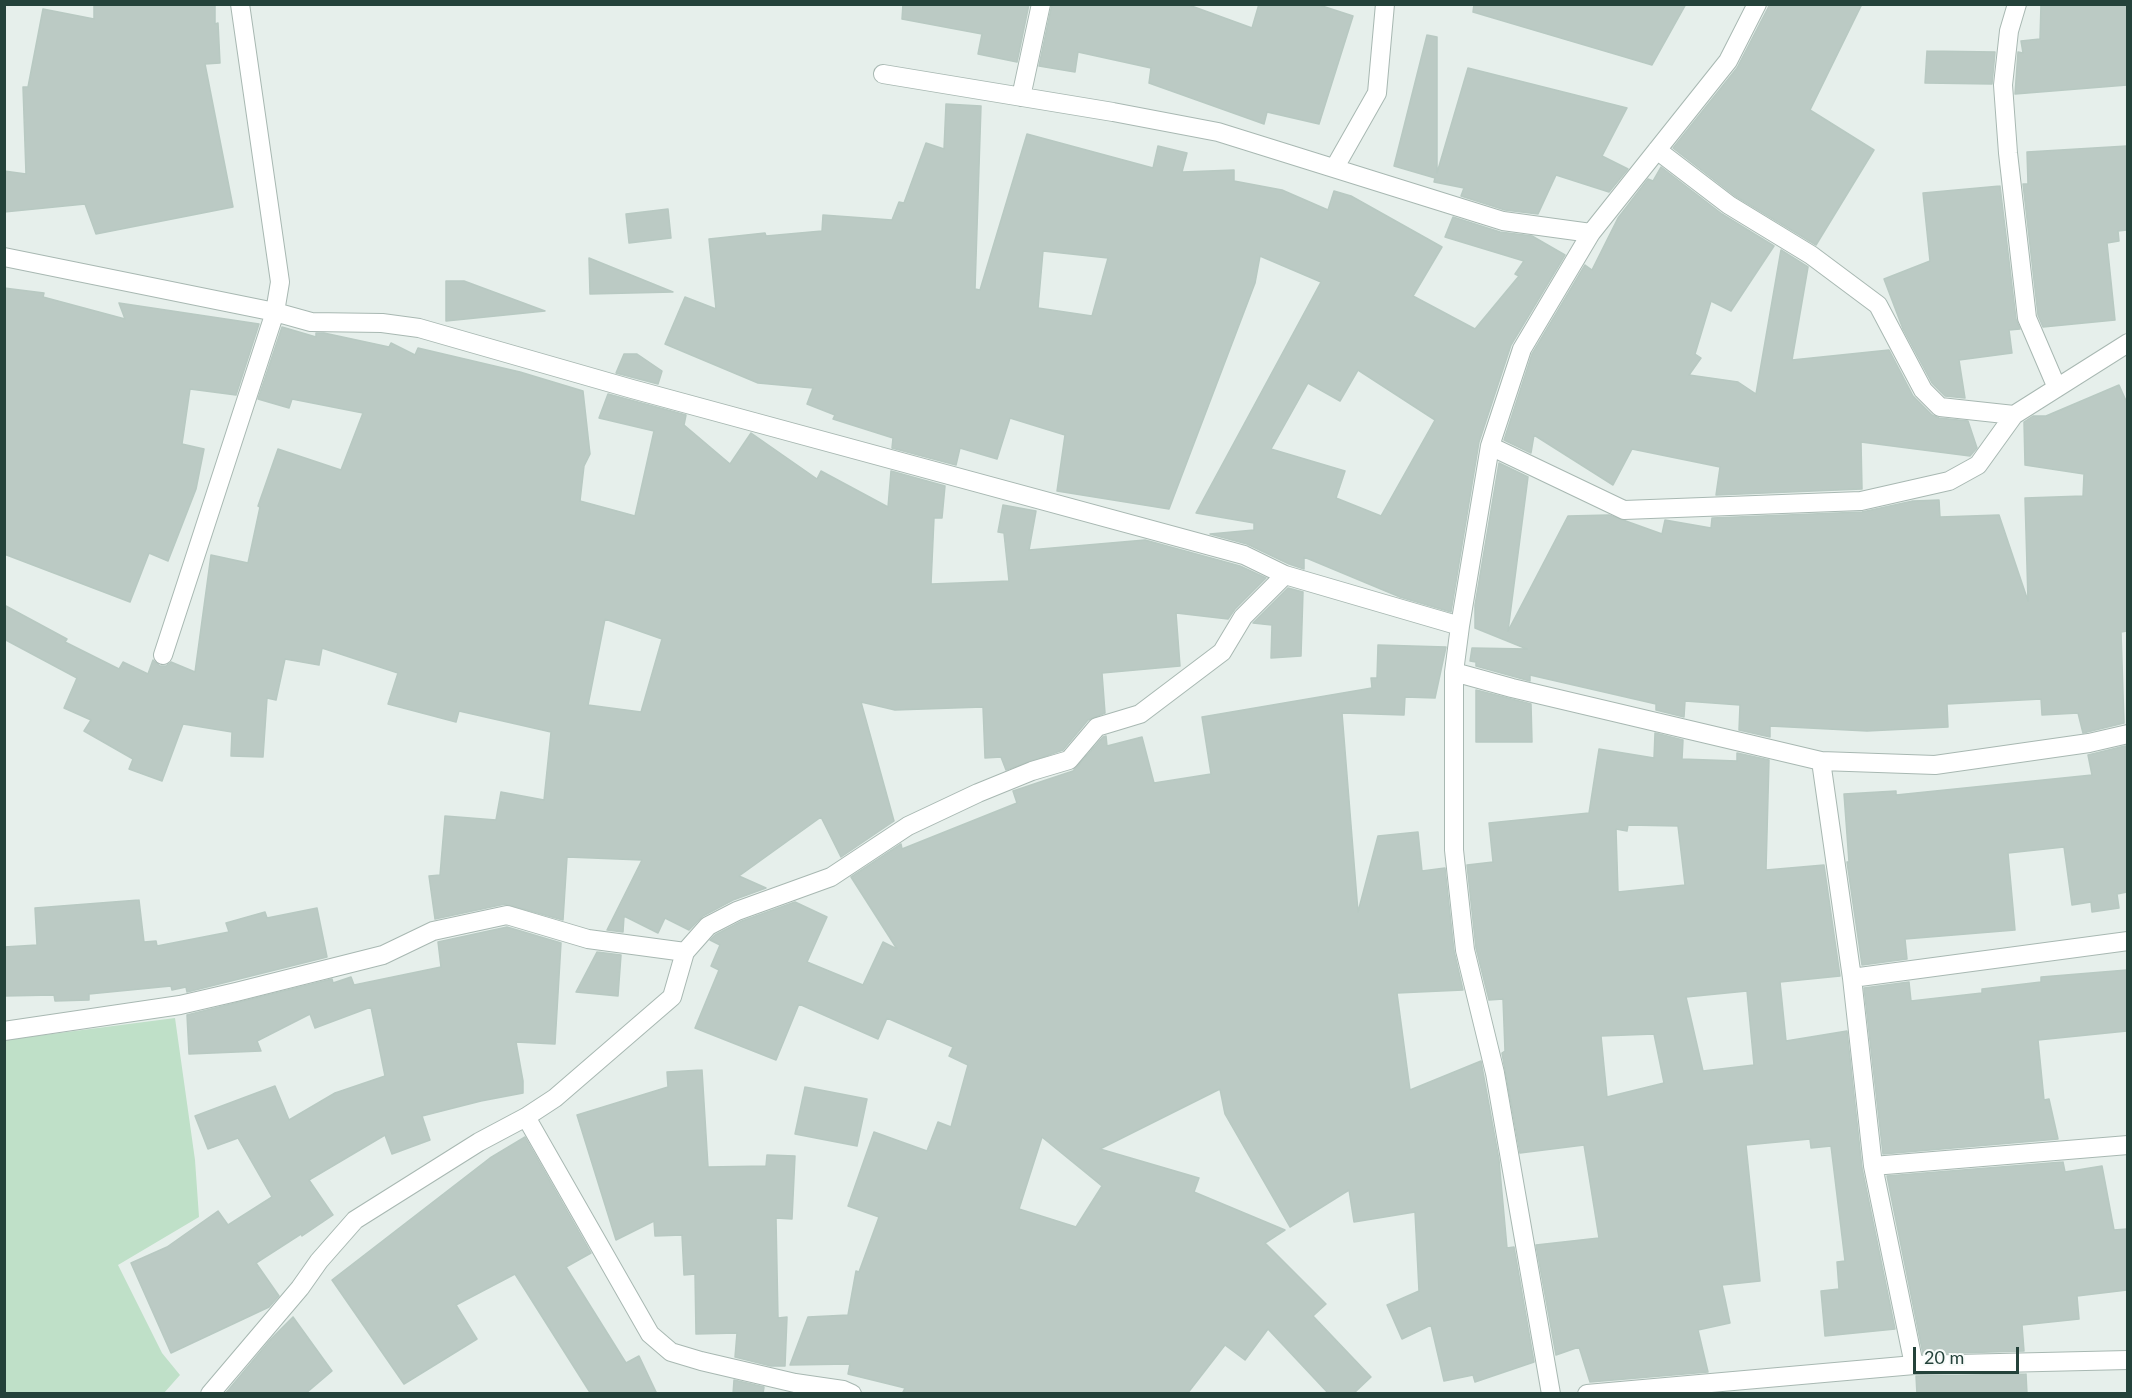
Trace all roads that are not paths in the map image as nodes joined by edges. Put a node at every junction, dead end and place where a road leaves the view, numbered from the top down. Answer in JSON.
{"nodes":[{"id":1,"x":240,"y":4,"type":"edge"},
{"id":2,"x":1041,"y":4,"type":"edge"},
{"id":3,"x":1385,"y":4,"type":"edge"},
{"id":4,"x":1757,"y":4,"type":"edge"},
{"id":5,"x":2017,"y":4,"type":"edge"},
{"id":6,"x":883,"y":74,"type":"dead end"},
{"id":7,"x":1021,"y":97,"type":"junction"},
{"id":8,"x":1657,"y":150,"type":"junction"},
{"id":9,"x":1335,"y":167,"type":"junction"},
{"id":10,"x":1591,"y":233,"type":"junction"},
{"id":11,"x":4,"y":257,"type":"edge"},
{"id":12,"x":275,"y":312,"type":"junction"},
{"id":13,"x":2127,"y":343,"type":"edge"},
{"id":14,"x":2057,"y":388,"type":"junction"},
{"id":15,"x":2014,"y":415,"type":"junction"},
{"id":16,"x":1490,"y":446,"type":"junction"},
{"id":17,"x":1285,"y":575,"type":"junction"},
{"id":18,"x":1460,"y":626,"type":"junction"},
{"id":19,"x":163,"y":655,"type":"dead end"},
{"id":20,"x":1454,"y":672,"type":"junction"},
{"id":21,"x":2127,"y":734,"type":"edge"},
{"id":22,"x":1821,"y":761,"type":"junction"},
{"id":23,"x":2127,"y":941,"type":"edge"},
{"id":24,"x":685,"y":952,"type":"junction"},
{"id":25,"x":1852,"y":978,"type":"junction"},
{"id":26,"x":4,"y":1031,"type":"edge"},
{"id":27,"x":526,"y":1117,"type":"junction"},
{"id":28,"x":2127,"y":1145,"type":"edge"},
{"id":29,"x":1874,"y":1166,"type":"junction"},
{"id":30,"x":2127,"y":1360,"type":"edge"},
{"id":31,"x":1914,"y":1365,"type":"junction"},
{"id":32,"x":1752,"y":1386,"type":"edge"},
{"id":33,"x":210,"y":1394,"type":"edge"},
{"id":34,"x":852,"y":1394,"type":"edge"},
{"id":35,"x":1551,"y":1394,"type":"edge"},
{"id":36,"x":1587,"y":1394,"type":"edge"}],
"edges":[{"from":1,"to":12,"type":"street"},
{"from":2,"to":7,"type":"street"},
{"from":3,"to":9,"type":"street"},
{"from":4,"to":8,"type":"street"},
{"from":5,"to":14,"type":"street"},
{"from":6,"to":7,"type":"street"},
{"from":7,"to":9,"type":"street"},
{"from":8,"to":10,"type":"street"},
{"from":8,"to":15,"type":"street"},
{"from":9,"to":10,"type":"street"},
{"from":10,"to":16,"type":"street"},
{"from":11,"to":12,"type":"street"},
{"from":12,"to":17,"type":"street"},
{"from":12,"to":19,"type":"street"},
{"from":13,"to":14,"type":"street"},
{"from":14,"to":15,"type":"street"},
{"from":15,"to":16,"type":"street"},
{"from":16,"to":18,"type":"street"},
{"from":17,"to":18,"type":"street"},
{"from":17,"to":24,"type":"street"},
{"from":18,"to":20,"type":"street"},
{"from":20,"to":22,"type":"street"},
{"from":20,"to":35,"type":"street"},
{"from":21,"to":22,"type":"street"},
{"from":22,"to":25,"type":"street"},
{"from":23,"to":25,"type":"street"},
{"from":24,"to":26,"type":"street"},
{"from":24,"to":27,"type":"street"},
{"from":25,"to":29,"type":"street"},
{"from":27,"to":33,"type":"street"},
{"from":27,"to":34,"type":"street"},
{"from":28,"to":29,"type":"street"},
{"from":29,"to":31,"type":"street"},
{"from":30,"to":31,"type":"street"},
{"from":31,"to":32,"type":"street"},
{"from":32,"to":36,"type":"street"}]}
